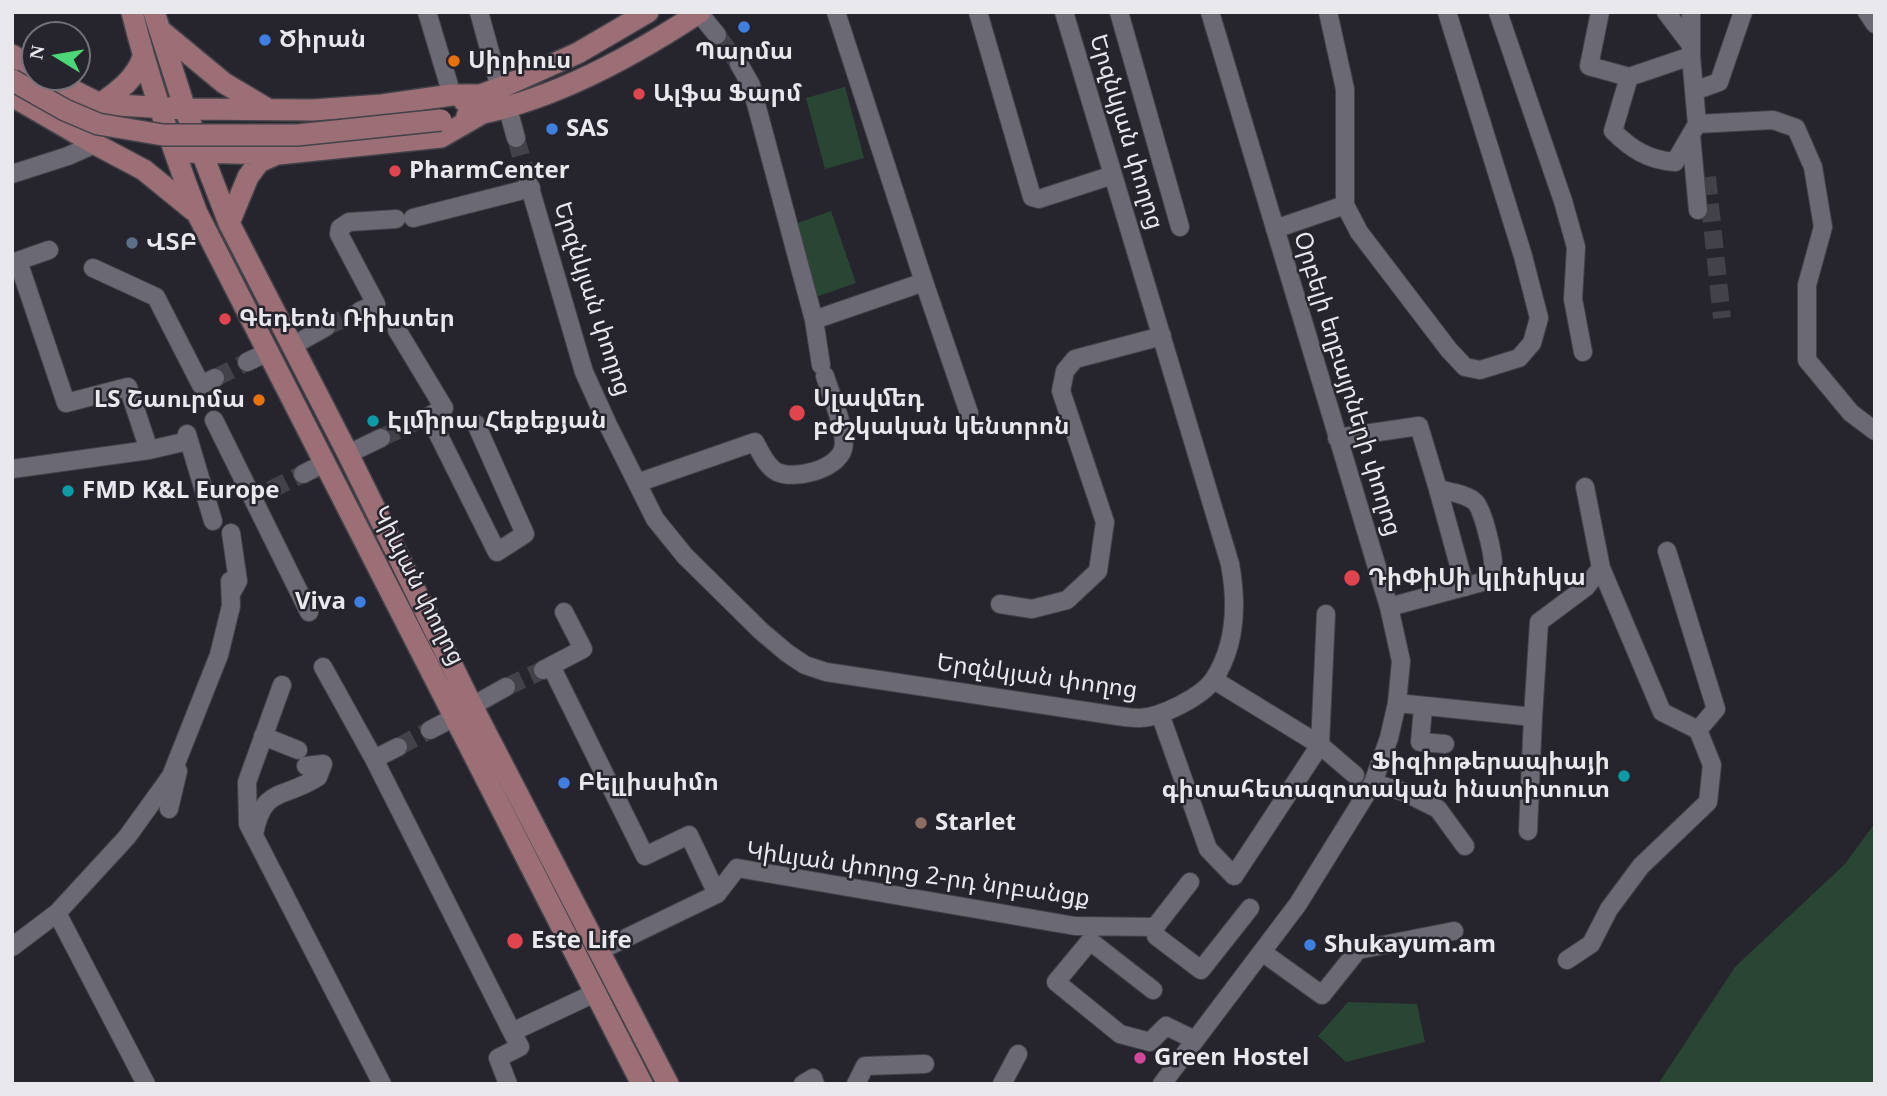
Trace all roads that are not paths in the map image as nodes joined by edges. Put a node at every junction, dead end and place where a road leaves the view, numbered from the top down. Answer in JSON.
{"nodes":[{"id":1,"x":132,"y":12,"type":"edge"},
{"id":2,"x":427,"y":12,"type":"edge"},
{"id":3,"x":479,"y":12,"type":"edge"},
{"id":4,"x":648,"y":12,"type":"edge"},
{"id":5,"x":836,"y":12,"type":"edge"},
{"id":6,"x":978,"y":12,"type":"edge"},
{"id":7,"x":1064,"y":12,"type":"edge"},
{"id":8,"x":1119,"y":12,"type":"edge"},
{"id":9,"x":1209,"y":12,"type":"edge"},
{"id":10,"x":1328,"y":12,"type":"edge"},
{"id":11,"x":1447,"y":12,"type":"edge"},
{"id":12,"x":1498,"y":12,"type":"edge"},
{"id":13,"x":1600,"y":12,"type":"edge"},
{"id":14,"x":1666,"y":12,"type":"edge"},
{"id":15,"x":1691,"y":12,"type":"edge"},
{"id":16,"x":1743,"y":12,"type":"edge"},
{"id":17,"x":1867,"y":12,"type":"edge"},
{"id":18,"x":699,"y":13,"type":"edge"},
{"id":19,"x":157,"y":21,"type":"edge"},
{"id":20,"x":1875,"y":24,"type":"edge"},
{"id":21,"x":717,"y":35,"type":"tunnel mouth"},
{"id":22,"x":1691,"y":50,"type":"junction"},
{"id":23,"x":143,"y":57,"type":"junction"},
{"id":24,"x":739,"y":64,"type":"tunnel mouth"},
{"id":25,"x":12,"y":69,"type":"edge"},
{"id":26,"x":1629,"y":77,"type":"junction"},
{"id":27,"x":12,"y":80,"type":"edge"},
{"id":28,"x":500,"y":88,"type":"junction"},
{"id":29,"x":74,"y":91,"type":"edge"},
{"id":30,"x":1693,"y":91,"type":"junction"},
{"id":31,"x":12,"y":96,"type":"edge"},
{"id":32,"x":100,"y":104,"type":"junction"},
{"id":33,"x":479,"y":104,"type":"junction"},
{"id":34,"x":160,"y":108,"type":"junction"},
{"id":35,"x":444,"y":109,"type":"junction"},
{"id":36,"x":508,"y":109,"type":"junction"},
{"id":37,"x":272,"y":110,"type":"junction"},
{"id":38,"x":194,"y":130,"type":"junction"},
{"id":39,"x":1694,"y":130,"type":"junction"},
{"id":40,"x":516,"y":138,"type":"tunnel mouth"},
{"id":41,"x":95,"y":144,"type":"junction"},
{"id":42,"x":173,"y":151,"type":"junction"},
{"id":43,"x":278,"y":154,"type":"junction"},
{"id":44,"x":12,"y":174,"type":"edge"},
{"id":45,"x":1113,"y":175,"type":"junction"},
{"id":46,"x":1707,"y":177,"type":"tunnel mouth"},
{"id":47,"x":1345,"y":205,"type":"junction"},
{"id":48,"x":1698,"y":209,"type":"dead end"},
{"id":49,"x":197,"y":213,"type":"junction"},
{"id":50,"x":229,"y":223,"type":"junction"},
{"id":51,"x":1180,"y":227,"type":"dead end"},
{"id":52,"x":1275,"y":229,"type":"junction"},
{"id":53,"x":49,"y":250,"type":"dead end"},
{"id":54,"x":15,"y":262,"type":"edge"},
{"id":55,"x":93,"y":268,"type":"dead end"},
{"id":56,"x":925,"y":282,"type":"junction"},
{"id":57,"x":360,"y":312,"type":"dead end"},
{"id":58,"x":814,"y":320,"type":"junction"},
{"id":59,"x":327,"y":327,"type":"tunnel mouth"},
{"id":60,"x":397,"y":330,"type":"dead end"},
{"id":61,"x":1162,"y":336,"type":"junction"},
{"id":62,"x":292,"y":345,"type":"junction"},
{"id":63,"x":268,"y":352,"type":"junction"},
{"id":64,"x":1583,"y":352,"type":"dead end"},
{"id":65,"x":247,"y":362,"type":"tunnel mouth"},
{"id":66,"x":215,"y":378,"type":"dead end"},
{"id":67,"x":969,"y":413,"type":"dead end"},
{"id":68,"x":214,"y":420,"type":"dead end"},
{"id":69,"x":476,"y":424,"type":"dead end"},
{"id":70,"x":1875,"y":432,"type":"edge"},
{"id":71,"x":381,"y":438,"type":"tunnel mouth"},
{"id":72,"x":1337,"y":438,"type":"junction"},
{"id":73,"x":149,"y":450,"type":"junction"},
{"id":74,"x":348,"y":454,"type":"junction"},
{"id":75,"x":325,"y":463,"type":"junction"},
{"id":76,"x":12,"y":468,"type":"edge"},
{"id":77,"x":303,"y":474,"type":"tunnel mouth"},
{"id":78,"x":637,"y":483,"type":"junction"},
{"id":79,"x":1585,"y":487,"type":"dead end"},
{"id":80,"x":270,"y":489,"type":"tunnel mouth"},
{"id":81,"x":1438,"y":489,"type":"junction"},
{"id":82,"x":253,"y":498,"type":"junction"},
{"id":83,"x":393,"y":547,"type":"junction"},
{"id":84,"x":1667,"y":551,"type":"dead end"},
{"id":85,"x":374,"y":560,"type":"junction"},
{"id":86,"x":1601,"y":568,"type":"junction"},
{"id":87,"x":1465,"y":587,"type":"junction"},
{"id":88,"x":1000,"y":604,"type":"dead end"},
{"id":89,"x":1389,"y":607,"type":"junction"},
{"id":90,"x":309,"y":612,"type":"dead end"},
{"id":91,"x":564,"y":612,"type":"dead end"},
{"id":92,"x":1326,"y":614,"type":"dead end"},
{"id":93,"x":323,"y":667,"type":"dead end"},
{"id":94,"x":1214,"y":680,"type":"junction"},
{"id":95,"x":282,"y":685,"type":"dead end"},
{"id":96,"x":506,"y":687,"type":"tunnel mouth"},
{"id":97,"x":1397,"y":703,"type":"junction"},
{"id":98,"x":1423,"y":708,"type":"junction"},
{"id":99,"x":464,"y":711,"type":"junction"},
{"id":100,"x":1160,"y":714,"type":"junction"},
{"id":101,"x":1533,"y":717,"type":"junction"},
{"id":102,"x":430,"y":730,"type":"tunnel mouth"},
{"id":103,"x":1698,"y":730,"type":"junction"},
{"id":104,"x":263,"y":736,"type":"junction"},
{"id":105,"x":185,"y":740,"type":"junction"},
{"id":106,"x":1445,"y":744,"type":"dead end"},
{"id":107,"x":1320,"y":745,"type":"junction"},
{"id":108,"x":398,"y":747,"type":"tunnel mouth"},
{"id":109,"x":374,"y":759,"type":"junction"},
{"id":110,"x":1355,"y":775,"type":"dead end"},
{"id":111,"x":1373,"y":783,"type":"junction"},
{"id":112,"x":169,"y":809,"type":"dead end"},
{"id":113,"x":1528,"y":831,"type":"dead end"},
{"id":114,"x":254,"y":834,"type":"junction"},
{"id":115,"x":1465,"y":846,"type":"dead end"},
{"id":116,"x":1190,"y":882,"type":"dead end"},
{"id":117,"x":717,"y":894,"type":"junction"},
{"id":118,"x":1250,"y":908,"type":"dead end"},
{"id":119,"x":57,"y":913,"type":"junction"},
{"id":120,"x":1155,"y":927,"type":"junction"},
{"id":121,"x":1454,"y":930,"type":"dead end"},
{"id":122,"x":12,"y":947,"type":"edge"},
{"id":123,"x":600,"y":951,"type":"junction"},
{"id":124,"x":1262,"y":951,"type":"junction"},
{"id":125,"x":1567,"y":960,"type":"dead end"},
{"id":126,"x":1153,"y":990,"type":"dead end"},
{"id":127,"x":597,"y":992,"type":"junction"},
{"id":128,"x":512,"y":1032,"type":"junction"},
{"id":129,"x":1195,"y":1040,"type":"junction"},
{"id":130,"x":1018,"y":1054,"type":"dead end"},
{"id":131,"x":925,"y":1064,"type":"dead end"},
{"id":132,"x":146,"y":1084,"type":"edge"},
{"id":133,"x":382,"y":1084,"type":"edge"},
{"id":134,"x":509,"y":1084,"type":"edge"},
{"id":135,"x":642,"y":1084,"type":"edge"},
{"id":136,"x":668,"y":1084,"type":"edge"},
{"id":137,"x":803,"y":1084,"type":"edge"},
{"id":138,"x":815,"y":1084,"type":"edge"},
{"id":139,"x":856,"y":1084,"type":"edge"},
{"id":140,"x":1002,"y":1084,"type":"edge"},
{"id":141,"x":1162,"y":1084,"type":"edge"}],
"edges":[{"from":1,"to":23,"type":"main road","name":"Կիևյան փողոց"},
{"from":2,"to":35,"type":"street"},
{"from":3,"to":28,"type":"street"},
{"from":4,"to":28,"type":"main road"},
{"from":5,"to":56,"type":"street"},
{"from":6,"to":45,"type":"street"},
{"from":7,"to":45,"type":"street","name":"Երզնկյան փողոց"},
{"from":8,"to":51,"type":"street"},
{"from":9,"to":52,"type":"street","name":"Օրբելի եղբայրների փողոց"},
{"from":10,"to":47,"type":"street"},
{"from":11,"to":47,"type":"street"},
{"from":12,"to":64,"type":"street"},
{"from":13,"to":26,"type":"street"},
{"from":14,"to":22,"type":"street"},
{"from":15,"to":22,"type":"street"},
{"from":16,"to":30,"type":"street"},
{"from":17,"to":20,"type":"street"},
{"from":18,"to":21,"type":"street"},
{"from":18,"to":36,"type":"main road"},
{"from":19,"to":37,"type":"main road"},
{"from":19,"to":38,"type":"main road","name":"Կիևյան փողոց"},
{"from":22,"to":26,"type":"street"},
{"from":22,"to":30,"type":"street"},
{"from":23,"to":32,"type":"main road"},
{"from":23,"to":34,"type":"main road","name":"Կիևյան փողոց"},
{"from":24,"to":58,"type":"street"},
{"from":25,"to":38,"type":"main road"},
{"from":26,"to":39,"type":"street"},
{"from":27,"to":38,"type":"main road","bridge":true},
{"from":28,"to":33,"type":"main road"},
{"from":29,"to":32,"type":"main road"},
{"from":30,"to":39,"type":"street"},
{"from":31,"to":41,"type":"main road"},
{"from":32,"to":34,"type":"main road"},
{"from":32,"to":41,"type":"main road"},
{"from":33,"to":35,"type":"main road"},
{"from":33,"to":36,"type":"main road"},
{"from":33,"to":43,"type":"main road"},
{"from":34,"to":38,"type":"main road"},
{"from":34,"to":42,"type":"main road","name":"Կիևյան փողոց"},
{"from":35,"to":37,"type":"main road"},
{"from":35,"to":38,"type":"main road","bridge":true},
{"from":36,"to":40,"type":"street"},
{"from":37,"to":38,"type":"main road"},
{"from":37,"to":43,"type":"main road"},
{"from":38,"to":42,"type":"main road"},
{"from":38,"to":43,"type":"main road"},
{"from":38,"to":50,"type":"main road","name":"Կիևյան փողոց"},
{"from":39,"to":46,"type":"street"},
{"from":39,"to":48,"type":"street"},
{"from":39,"to":70,"type":"street"},
{"from":41,"to":44,"type":"street"},
{"from":41,"to":49,"type":"main road"},
{"from":42,"to":49,"type":"main road","name":"Կիևյան փողոց"},
{"from":43,"to":50,"type":"main road"},
{"from":45,"to":61,"type":"street","name":"Երզնկյան փողոց"},
{"from":47,"to":52,"type":"street"},
{"from":49,"to":63,"type":"main road","name":"Կիևյան փողոց"},
{"from":50,"to":62,"type":"main road","name":"Կիևյան փողոց"},
{"from":52,"to":72,"type":"street","name":"Օրբելի եղբայրների փողոց"},
{"from":53,"to":54,"type":"street"},
{"from":54,"to":73,"type":"street"},
{"from":55,"to":66,"type":"street"},
{"from":56,"to":58,"type":"street"},
{"from":56,"to":67,"type":"street"},
{"from":57,"to":78,"type":"street","name":"Երզնկյան փողոց"},
{"from":58,"to":78,"type":"street"},
{"from":59,"to":62,"type":"street"},
{"from":60,"to":69,"type":"street"},
{"from":61,"to":88,"type":"street"},
{"from":61,"to":94,"type":"street","name":"Երզնկյան փողոց"},
{"from":62,"to":74,"type":"main road","name":"Կիևյան փողոց"},
{"from":63,"to":65,"type":"street"},
{"from":63,"to":75,"type":"main road","name":"Կիևյան փողոց"},
{"from":68,"to":82,"type":"street"},
{"from":71,"to":74,"type":"street"},
{"from":72,"to":81,"type":"street"},
{"from":72,"to":89,"type":"street","name":"Օրբելի եղբայրների փողոց"},
{"from":73,"to":76,"type":"street"},
{"from":73,"to":105,"type":"street"},
{"from":74,"to":83,"type":"main road","name":"Կիևյան փողոց"},
{"from":75,"to":77,"type":"street"},
{"from":75,"to":85,"type":"main road","name":"Կիևյան փողոց"},
{"from":78,"to":100,"type":"street","name":"Երզնկյան փողոց"},
{"from":79,"to":86,"type":"street"},
{"from":80,"to":82,"type":"street"},
{"from":81,"to":87,"type":"street"},
{"from":81,"to":87,"type":"street"},
{"from":82,"to":90,"type":"street"},
{"from":83,"to":85,"type":"main road"},
{"from":83,"to":99,"type":"main road","name":"Կիևյան փողոց"},
{"from":84,"to":103,"type":"street"},
{"from":85,"to":99,"type":"main road","name":"Կիևյան փողոց"},
{"from":86,"to":101,"type":"street"},
{"from":86,"to":103,"type":"street"},
{"from":87,"to":89,"type":"street"},
{"from":89,"to":97,"type":"street","name":"Օրբելի եղբայրների փողոց"},
{"from":91,"to":117,"type":"street"},
{"from":92,"to":107,"type":"street"},
{"from":93,"to":109,"type":"street"},
{"from":94,"to":100,"type":"street","name":"Երզնկյան փողոց"},
{"from":94,"to":107,"type":"street"},
{"from":95,"to":104,"type":"street"},
{"from":96,"to":99,"type":"street"},
{"from":97,"to":98,"type":"street"},
{"from":97,"to":111,"type":"street","name":"Օրբելի եղբայրների փողոց"},
{"from":98,"to":101,"type":"street"},
{"from":98,"to":106,"type":"street"},
{"from":99,"to":102,"type":"street"},
{"from":99,"to":123,"type":"main road","name":"Կիևյան փողոց"},
{"from":99,"to":127,"type":"main road","name":"Կիևյան փողոց"},
{"from":100,"to":107,"type":"street"},
{"from":101,"to":113,"type":"street"},
{"from":103,"to":125,"type":"street"},
{"from":104,"to":114,"type":"street"},
{"from":104,"to":114,"type":"street"},
{"from":105,"to":112,"type":"street"},
{"from":105,"to":119,"type":"street"},
{"from":107,"to":110,"type":"street"},
{"from":108,"to":109,"type":"street"},
{"from":109,"to":128,"type":"street"},
{"from":111,"to":115,"type":"street"},
{"from":111,"to":124,"type":"street","name":"Օրբելի եղբայրների փողոց"},
{"from":114,"to":133,"type":"street"},
{"from":116,"to":120,"type":"street"},
{"from":117,"to":120,"type":"street","name":"Կիևյան փողոց 2-րդ նրբանցք"},
{"from":117,"to":123,"type":"street","name":"Կիևյան փողոց 2-րդ նրբանցք"},
{"from":118,"to":120,"type":"street"},
{"from":119,"to":122,"type":"street"},
{"from":119,"to":132,"type":"street"},
{"from":121,"to":124,"type":"street"},
{"from":123,"to":136,"type":"main road","name":"Կիևյան փողոց"},
{"from":124,"to":129,"type":"street","name":"Օրբելի եղբայրների փողոց"},
{"from":126,"to":129,"type":"street"},
{"from":127,"to":128,"type":"street"},
{"from":127,"to":135,"type":"main road","name":"Կիևյան փողոց"},
{"from":128,"to":134,"type":"street"},
{"from":129,"to":141,"type":"street","name":"Օրբելի եղբայրների փողոց"},
{"from":130,"to":140,"type":"street"},
{"from":131,"to":139,"type":"street"},
{"from":137,"to":138,"type":"street"}]}
